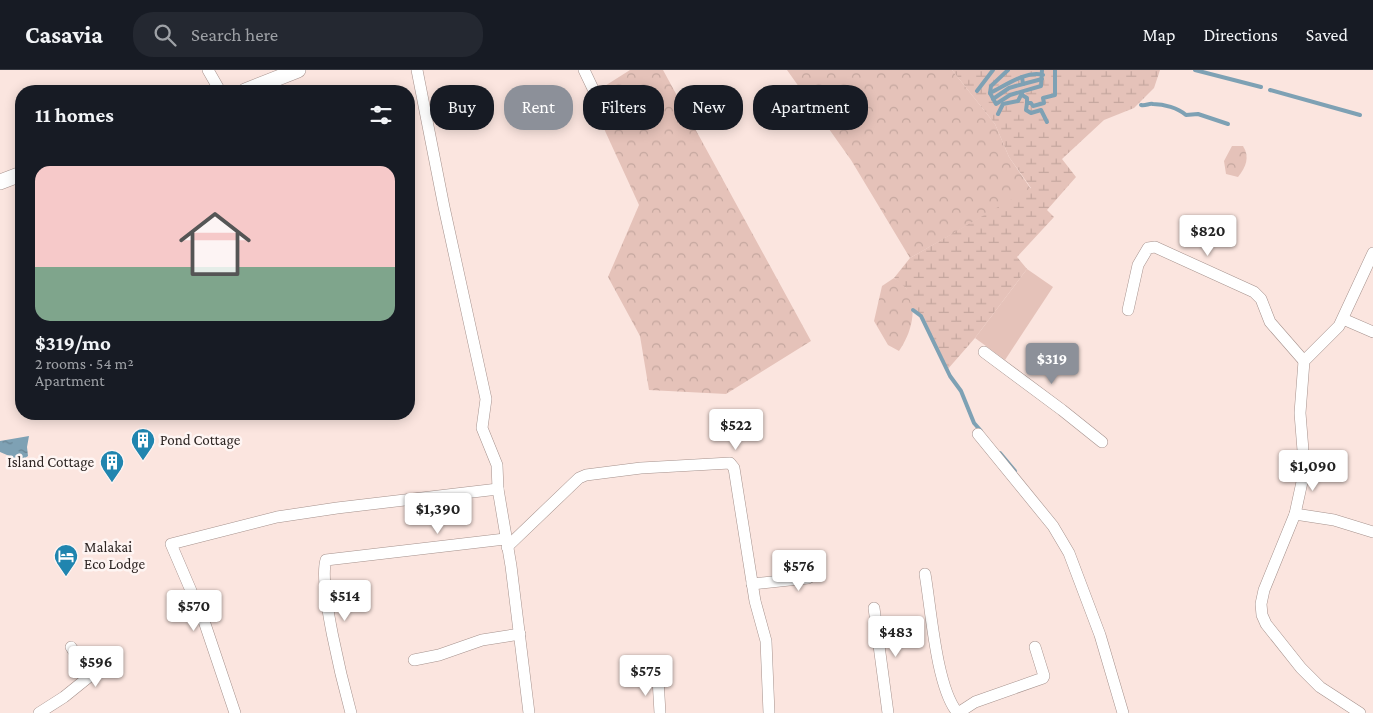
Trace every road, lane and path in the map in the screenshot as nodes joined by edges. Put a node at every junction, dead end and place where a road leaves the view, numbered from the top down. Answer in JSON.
{"nodes":[{"id":1,"x":208,"y":70,"type":"edge"},
{"id":2,"x":298,"y":70,"type":"edge"},
{"id":3,"x":417,"y":70,"type":"edge"},
{"id":4,"x":584,"y":70,"type":"edge"},
{"id":5,"x":217,"y":85,"type":"edge"},
{"id":6,"x":259,"y":85,"type":"edge"},
{"id":7,"x":591,"y":85,"type":"edge"},
{"id":8,"x":15,"y":176,"type":"edge"},
{"id":9,"x":0,"y":182,"type":"edge"},
{"id":10,"x":1373,"y":253,"type":"edge"},
{"id":11,"x":1128,"y":310,"type":"dead end"},
{"id":12,"x":1343,"y":319,"type":"junction"},
{"id":13,"x":1373,"y":332,"type":"edge"},
{"id":14,"x":984,"y":352,"type":"dead end"},
{"id":15,"x":1304,"y":361,"type":"junction"},
{"id":16,"x":978,"y":434,"type":"dead end"},
{"id":17,"x":1102,"y":442,"type":"dead end"},
{"id":18,"x":498,"y":489,"type":"junction"},
{"id":19,"x":1295,"y":514,"type":"junction"},
{"id":20,"x":1373,"y":532,"type":"edge"},
{"id":21,"x":506,"y":543,"type":"junction"},
{"id":22,"x":816,"y":566,"type":"dead end"},
{"id":23,"x":925,"y":574,"type":"dead end"},
{"id":24,"x":752,"y":584,"type":"junction"},
{"id":25,"x":874,"y":608,"type":"dead end"},
{"id":26,"x":520,"y":634,"type":"junction"},
{"id":27,"x":1035,"y":647,"type":"dead end"},
{"id":28,"x":71,"y":648,"type":"dead end"},
{"id":29,"x":414,"y":660,"type":"dead end"},
{"id":30,"x":658,"y":679,"type":"dead end"},
{"id":31,"x":958,"y":712,"type":"edge"},
{"id":32,"x":39,"y":713,"type":"edge"},
{"id":33,"x":235,"y":713,"type":"edge"},
{"id":34,"x":351,"y":713,"type":"edge"},
{"id":35,"x":529,"y":713,"type":"edge"},
{"id":36,"x":660,"y":713,"type":"edge"},
{"id":37,"x":769,"y":713,"type":"edge"},
{"id":38,"x":888,"y":713,"type":"edge"},
{"id":39,"x":1123,"y":713,"type":"edge"},
{"id":40,"x":1360,"y":713,"type":"edge"}],
"edges":[{"from":1,"to":5,"type":"street"},
{"from":2,"to":6,"type":"street"},
{"from":3,"to":18,"type":"street"},
{"from":4,"to":7,"type":"street"},
{"from":8,"to":9,"type":"street"},
{"from":10,"to":12,"type":"street"},
{"from":11,"to":15,"type":"street"},
{"from":12,"to":13,"type":"street"},
{"from":12,"to":15,"type":"street"},
{"from":14,"to":17,"type":"street"},
{"from":15,"to":19,"type":"street"},
{"from":16,"to":39,"type":"street"},
{"from":18,"to":21,"type":"street"},
{"from":18,"to":33,"type":"street"},
{"from":19,"to":20,"type":"street"},
{"from":19,"to":40,"type":"street"},
{"from":21,"to":24,"type":"street"},
{"from":21,"to":26,"type":"street"},
{"from":21,"to":34,"type":"street"},
{"from":22,"to":24,"type":"street"},
{"from":23,"to":31,"type":"street"},
{"from":24,"to":37,"type":"street"},
{"from":25,"to":38,"type":"street"},
{"from":26,"to":29,"type":"street"},
{"from":26,"to":35,"type":"street"},
{"from":27,"to":31,"type":"street"},
{"from":28,"to":32,"type":"street"},
{"from":30,"to":36,"type":"street"}]}
